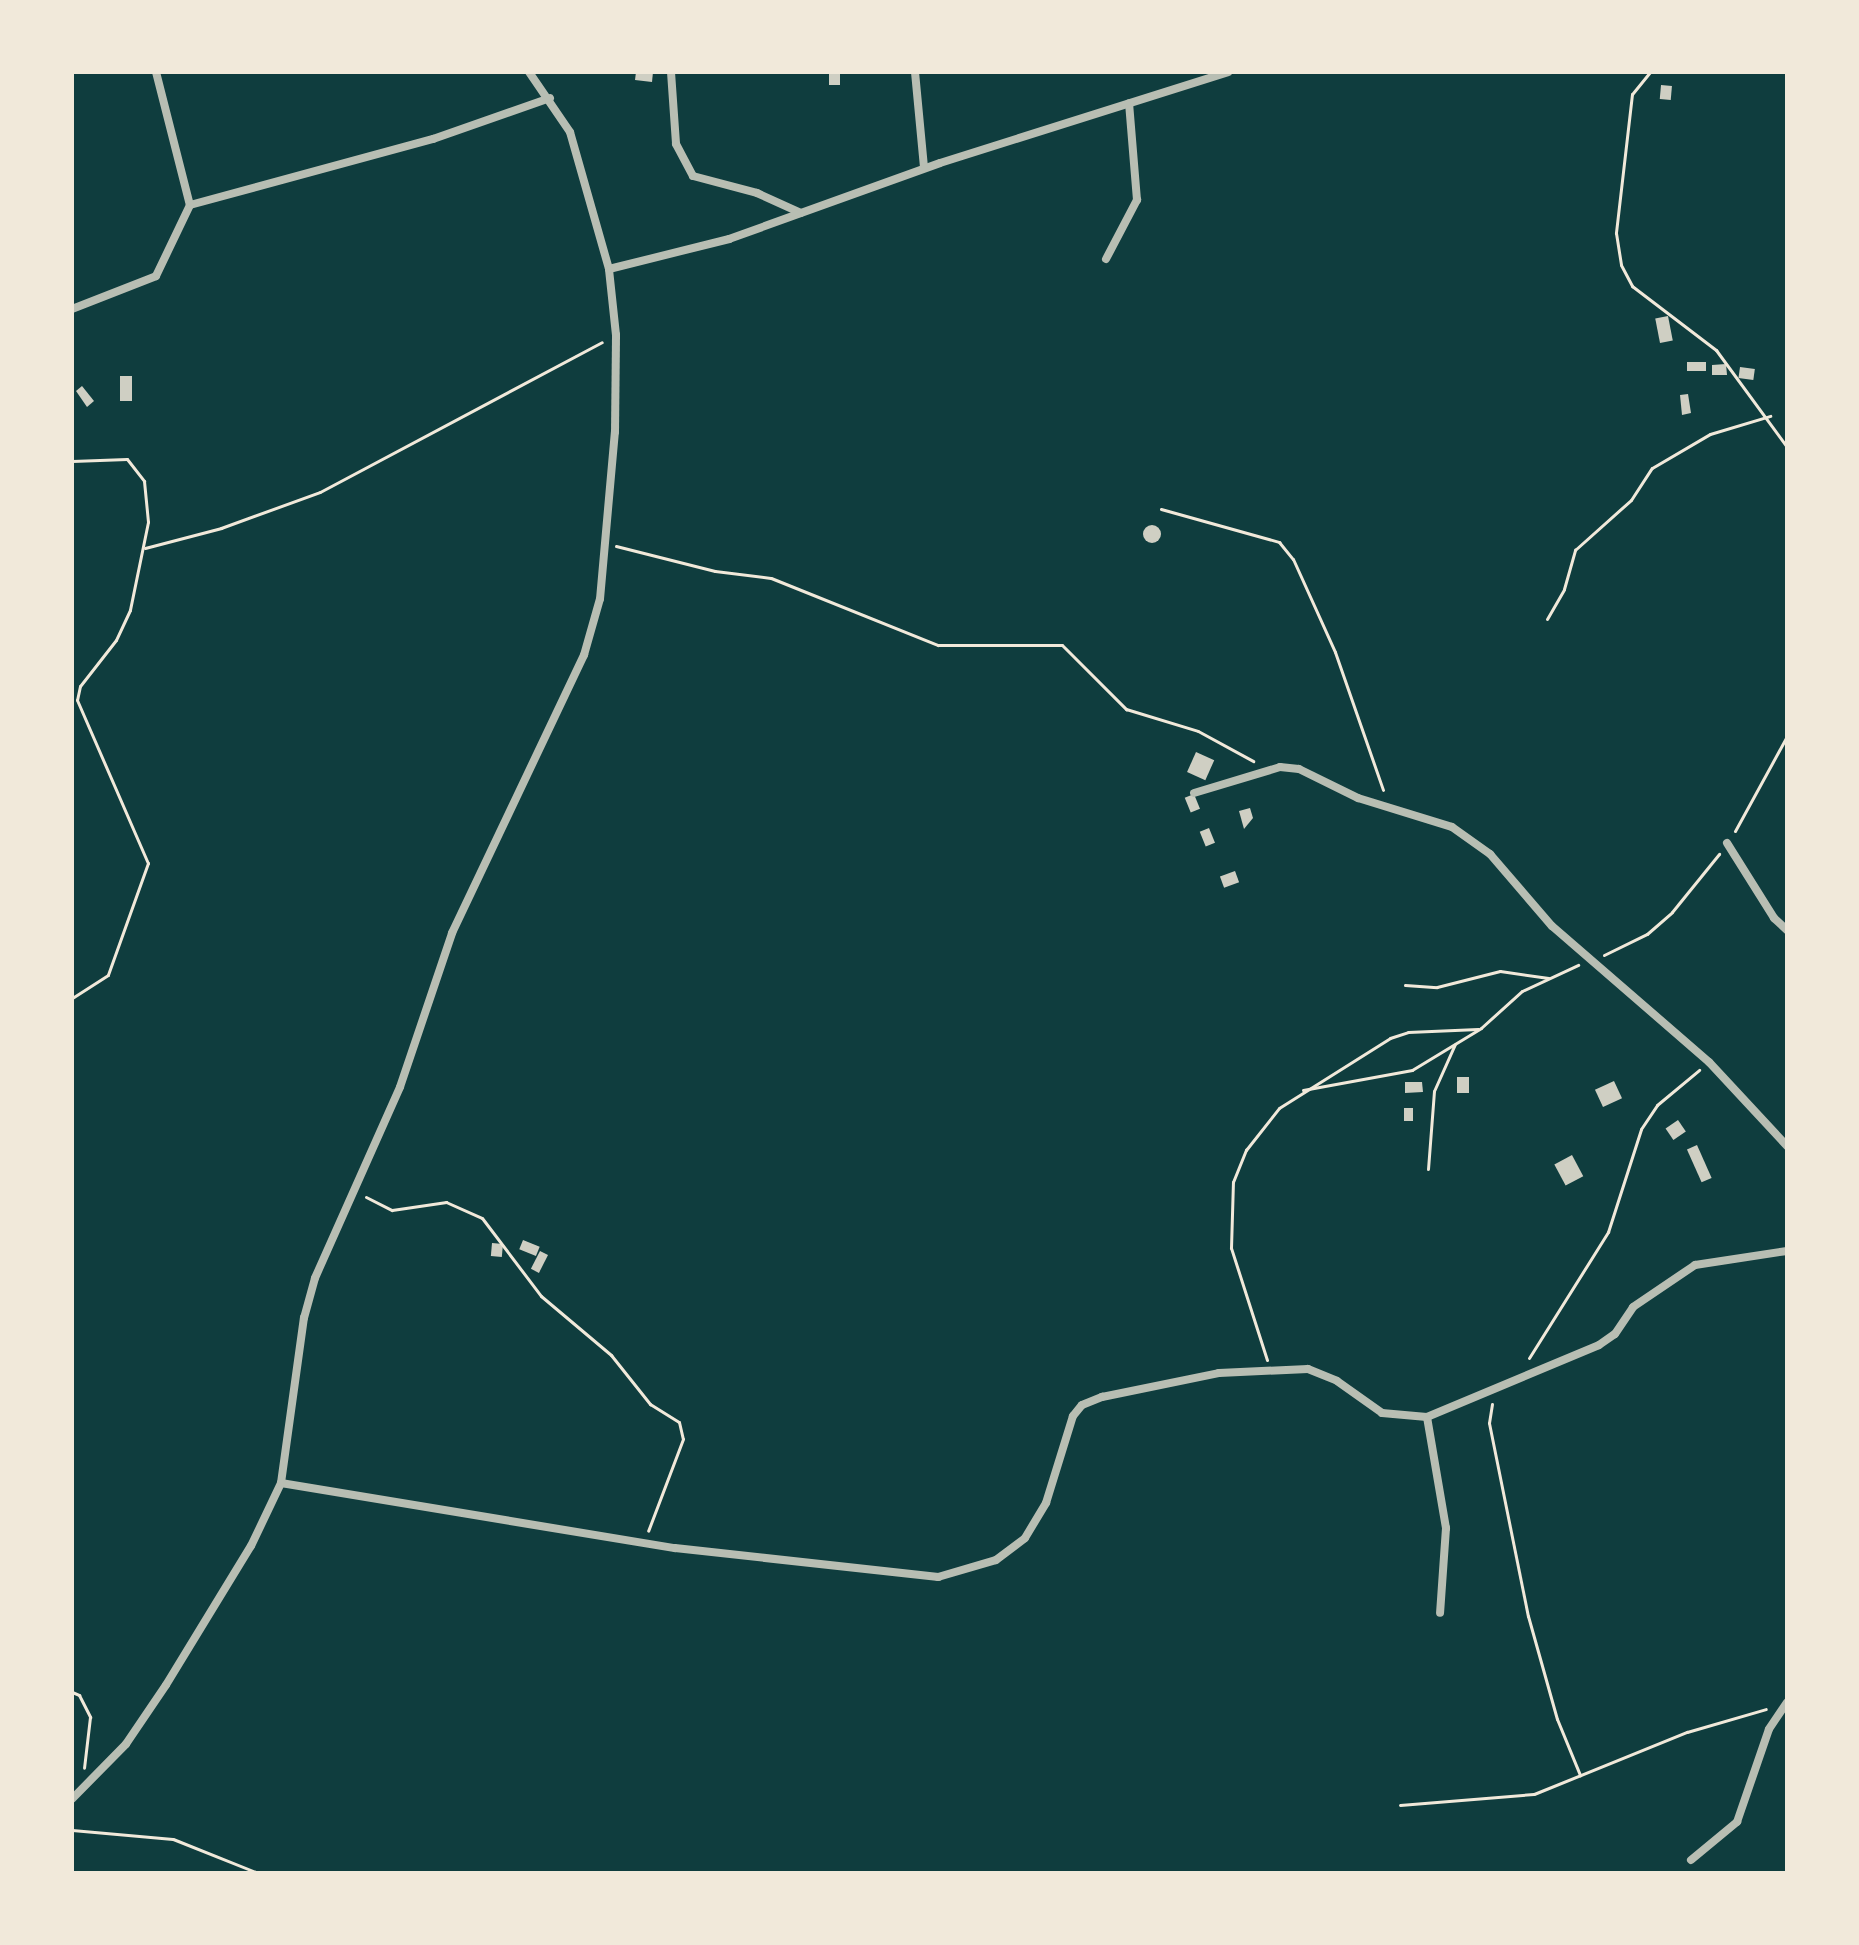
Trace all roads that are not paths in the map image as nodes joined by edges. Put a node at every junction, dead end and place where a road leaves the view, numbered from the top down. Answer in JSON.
{"nodes":[{"id":1,"x":156,"y":72,"type":"edge"},
{"id":2,"x":529,"y":72,"type":"edge"},
{"id":3,"x":671,"y":72,"type":"edge"},
{"id":4,"x":915,"y":72,"type":"edge"},
{"id":5,"x":1228,"y":72,"type":"edge"},
{"id":6,"x":550,"y":98,"type":"junction"},
{"id":7,"x":1129,"y":103,"type":"junction"},
{"id":8,"x":924,"y":168,"type":"junction"},
{"id":9,"x":190,"y":205,"type":"junction"},
{"id":10,"x":801,"y":213,"type":"junction"},
{"id":11,"x":1106,"y":259,"type":"dead end"},
{"id":12,"x":609,"y":269,"type":"junction"},
{"id":13,"x":72,"y":309,"type":"edge"},
{"id":14,"x":1194,"y":793,"type":"dead end"},
{"id":15,"x":1727,"y":843,"type":"dead end"},
{"id":16,"x":1787,"y":930,"type":"edge"},
{"id":17,"x":1787,"y":1146,"type":"edge"},
{"id":18,"x":1787,"y":1251,"type":"edge"},
{"id":19,"x":1427,"y":1417,"type":"junction"},
{"id":20,"x":281,"y":1483,"type":"junction"},
{"id":21,"x":1440,"y":1613,"type":"dead end"},
{"id":22,"x":1786,"y":1703,"type":"edge"},
{"id":23,"x":72,"y":1799,"type":"edge"},
{"id":24,"x":1691,"y":1860,"type":"dead end"}],
"edges":[{"from":1,"to":9,"type":"street"},
{"from":2,"to":6,"type":"street"},
{"from":3,"to":10,"type":"street"},
{"from":4,"to":8,"type":"street"},
{"from":5,"to":7,"type":"street"},
{"from":6,"to":9,"type":"street"},
{"from":6,"to":12,"type":"street"},
{"from":7,"to":8,"type":"street"},
{"from":7,"to":11,"type":"street"},
{"from":8,"to":10,"type":"street"},
{"from":9,"to":13,"type":"street"},
{"from":10,"to":12,"type":"street"},
{"from":12,"to":20,"type":"street"},
{"from":14,"to":17,"type":"street"},
{"from":15,"to":16,"type":"street"},
{"from":18,"to":19,"type":"street"},
{"from":19,"to":20,"type":"street"},
{"from":19,"to":21,"type":"street"},
{"from":20,"to":23,"type":"street"},
{"from":22,"to":24,"type":"street"}]}
